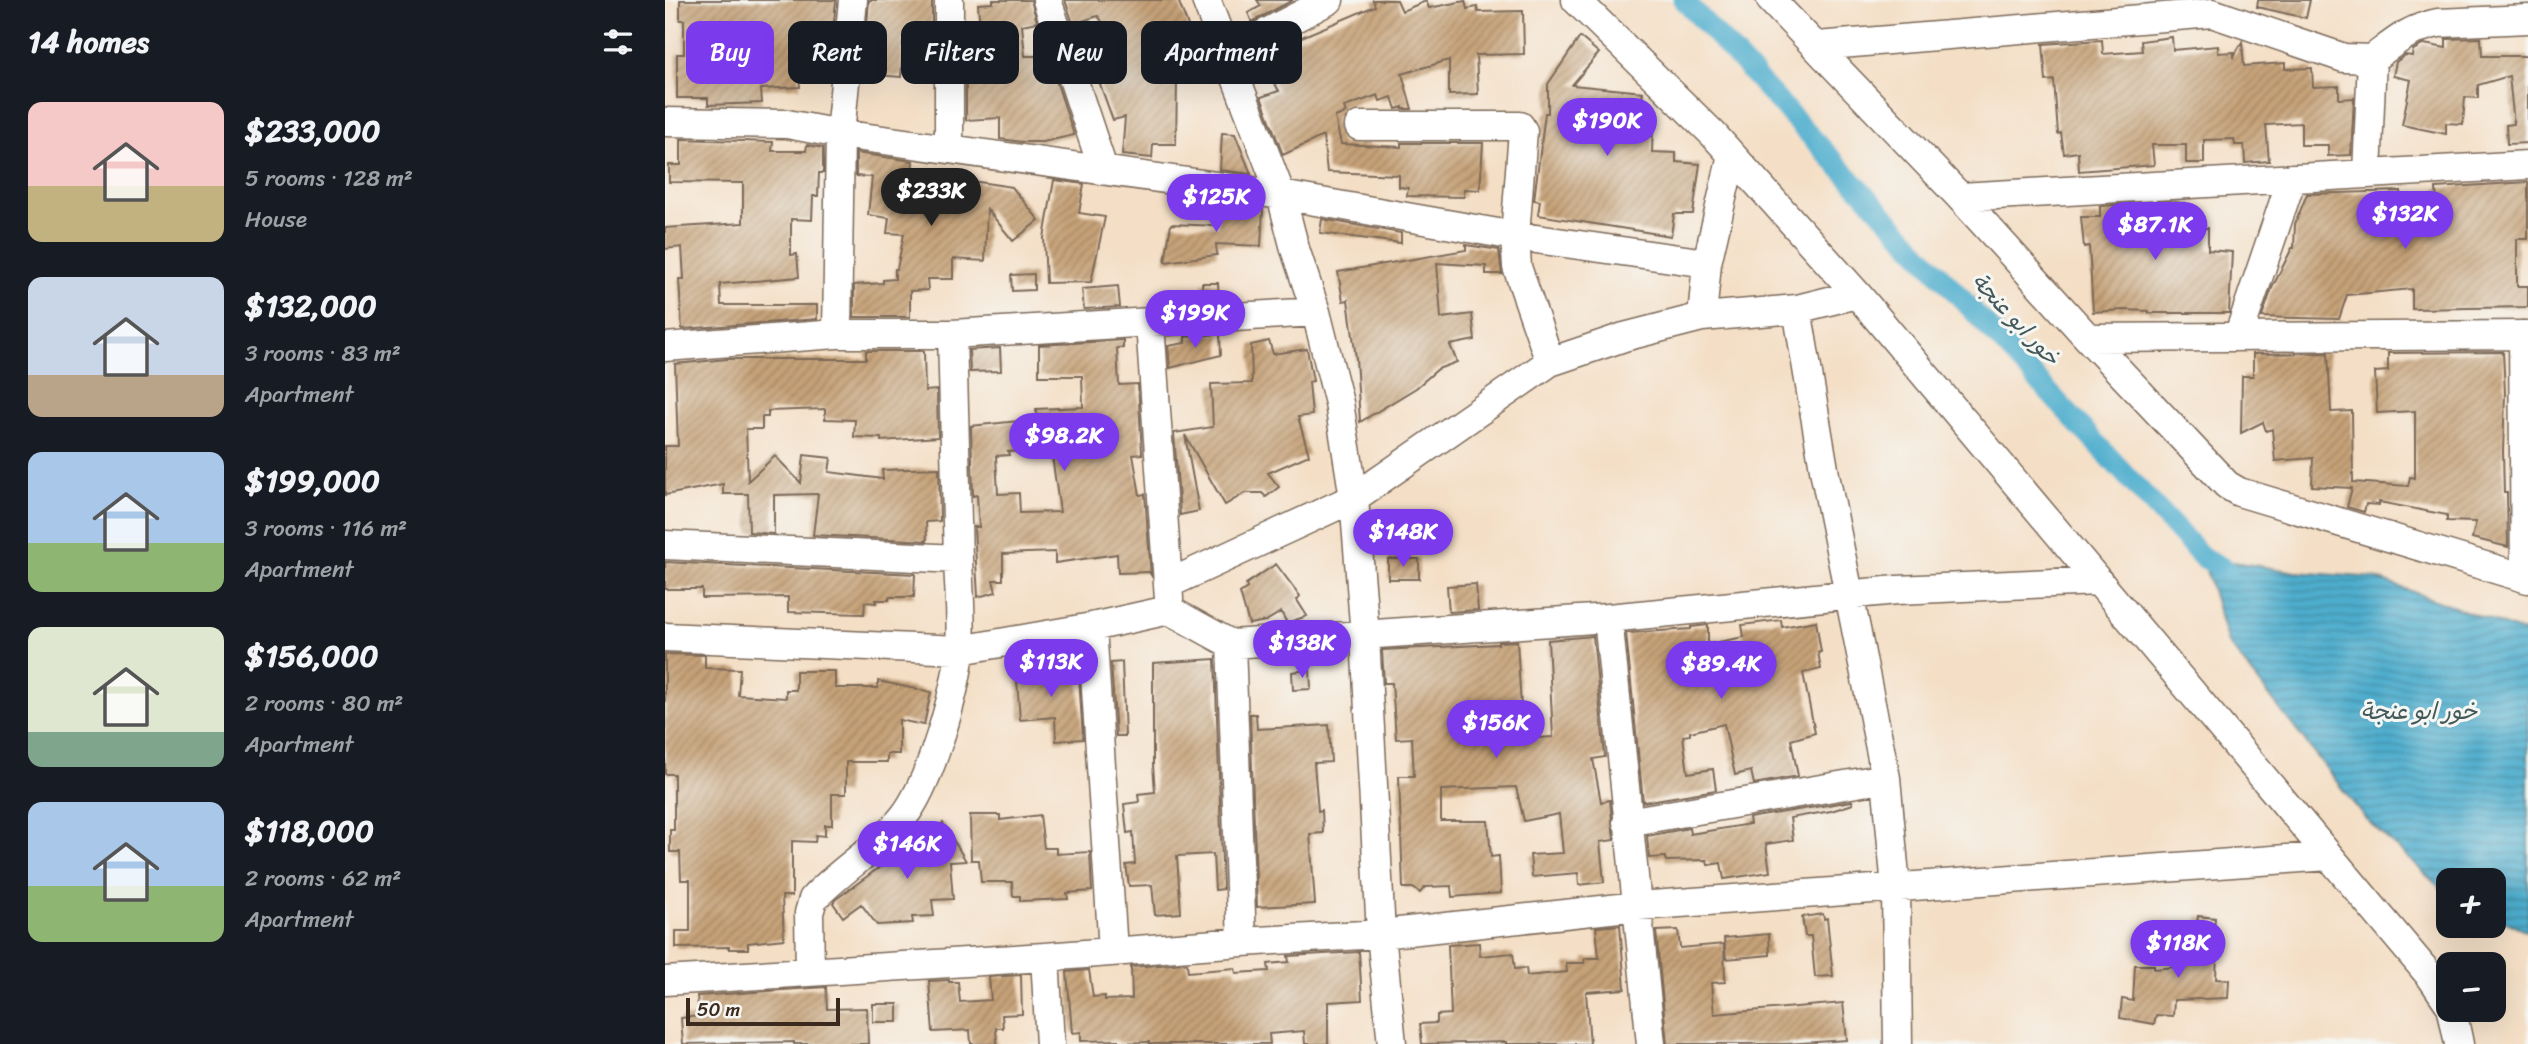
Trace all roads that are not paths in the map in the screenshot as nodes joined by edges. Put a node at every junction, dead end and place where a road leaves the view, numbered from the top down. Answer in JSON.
{"nodes":[{"id":1,"x":853,"y":0,"type":"edge"},
{"id":2,"x":949,"y":0,"type":"edge"},
{"id":3,"x":1047,"y":0,"type":"edge"},
{"id":4,"x":1206,"y":0,"type":"edge"},
{"id":5,"x":1329,"y":0,"type":"edge"},
{"id":6,"x":1576,"y":0,"type":"edge"},
{"id":7,"x":1771,"y":0,"type":"edge"},
{"id":8,"x":2210,"y":6,"type":"edge"},
{"id":9,"x":2528,"y":19,"type":"edge"},
{"id":10,"x":1215,"y":21,"type":"edge"},
{"id":11,"x":1288,"y":21,"type":"edge"},
{"id":12,"x":1817,"y":46,"type":"junction"},
{"id":13,"x":2372,"y":59,"type":"junction"},
{"id":14,"x":1240,"y":84,"type":"edge"},
{"id":15,"x":665,"y":122,"type":"edge"},
{"id":16,"x":1359,"y":126,"type":"dead end"},
{"id":17,"x":839,"y":134,"type":"junction"},
{"id":18,"x":949,"y":149,"type":"junction"},
{"id":19,"x":1731,"y":155,"type":"junction"},
{"id":20,"x":2528,"y":165,"type":"edge"},
{"id":21,"x":1103,"y":169,"type":"junction"},
{"id":22,"x":2367,"y":174,"type":"junction"},
{"id":23,"x":2291,"y":178,"type":"junction"},
{"id":24,"x":1281,"y":195,"type":"junction"},
{"id":25,"x":1960,"y":197,"type":"junction"},
{"id":26,"x":1515,"y":236,"type":"junction"},
{"id":27,"x":1707,"y":263,"type":"junction"},
{"id":28,"x":1857,"y":294,"type":"junction"},
{"id":29,"x":1797,"y":309,"type":"junction"},
{"id":30,"x":1316,"y":312,"type":"junction"},
{"id":31,"x":1702,"y":317,"type":"junction"},
{"id":32,"x":1150,"y":323,"type":"junction"},
{"id":33,"x":837,"y":334,"type":"junction"},
{"id":34,"x":952,"y":334,"type":"junction"},
{"id":35,"x":2525,"y":335,"type":"edge"},
{"id":36,"x":2238,"y":337,"type":"junction"},
{"id":37,"x":2088,"y":338,"type":"junction"},
{"id":38,"x":665,"y":347,"type":"edge"},
{"id":39,"x":1550,"y":362,"type":"junction"},
{"id":40,"x":1354,"y":498,"type":"junction"},
{"id":41,"x":665,"y":545,"type":"edge"},
{"id":42,"x":958,"y":559,"type":"junction"},
{"id":43,"x":2526,"y":578,"type":"edge"},
{"id":44,"x":2098,"y":581,"type":"junction"},
{"id":45,"x":1849,"y":595,"type":"junction"},
{"id":46,"x":1168,"y":597,"type":"junction"},
{"id":47,"x":1608,"y":618,"type":"junction"},
{"id":48,"x":1092,"y":627,"type":"junction"},
{"id":49,"x":1365,"y":636,"type":"junction"},
{"id":50,"x":665,"y":637,"type":"edge"},
{"id":51,"x":1231,"y":644,"type":"junction"},
{"id":52,"x":960,"y":650,"type":"junction"},
{"id":53,"x":1886,"y":778,"type":"junction"},
{"id":54,"x":1627,"y":822,"type":"junction"},
{"id":55,"x":2329,"y":856,"type":"junction"},
{"id":56,"x":1896,"y":888,"type":"junction"},
{"id":57,"x":1638,"y":906,"type":"junction"},
{"id":58,"x":1381,"y":934,"type":"junction"},
{"id":59,"x":1242,"y":942,"type":"junction"},
{"id":60,"x":1113,"y":951,"type":"junction"},
{"id":61,"x":1045,"y":957,"type":"junction"},
{"id":62,"x":810,"y":971,"type":"junction"},
{"id":63,"x":665,"y":981,"type":"edge"},
{"id":64,"x":2436,"y":984,"type":"edge"},
{"id":65,"x":2454,"y":1022,"type":"edge"},
{"id":66,"x":1050,"y":1044,"type":"edge"},
{"id":67,"x":1392,"y":1044,"type":"edge"},
{"id":68,"x":1651,"y":1044,"type":"edge"},
{"id":69,"x":1898,"y":1044,"type":"edge"},
{"id":70,"x":2459,"y":1044,"type":"edge"}],
"edges":[{"from":1,"to":17,"type":"street"},
{"from":2,"to":18,"type":"street"},
{"from":3,"to":21,"type":"street"},
{"from":4,"to":10,"type":"street"},
{"from":5,"to":11,"type":"street"},
{"from":6,"to":19,"type":"street"},
{"from":7,"to":12,"type":"street"},
{"from":8,"to":12,"type":"street"},
{"from":8,"to":13,"type":"street"},
{"from":9,"to":13,"type":"street"},
{"from":12,"to":25,"type":"street"},
{"from":13,"to":22,"type":"street"},
{"from":14,"to":24,"type":"street"},
{"from":15,"to":17,"type":"street"},
{"from":16,"to":26,"type":"street"},
{"from":17,"to":18,"type":"street"},
{"from":17,"to":33,"type":"street"},
{"from":18,"to":21,"type":"street"},
{"from":19,"to":27,"type":"street"},
{"from":19,"to":28,"type":"street"},
{"from":20,"to":22,"type":"street"},
{"from":21,"to":24,"type":"street"},
{"from":22,"to":23,"type":"street"},
{"from":23,"to":25,"type":"street"},
{"from":23,"to":36,"type":"street"},
{"from":24,"to":26,"type":"street"},
{"from":24,"to":30,"type":"street"},
{"from":25,"to":37,"type":"street"},
{"from":26,"to":27,"type":"street"},
{"from":26,"to":39,"type":"street"},
{"from":27,"to":31,"type":"street"},
{"from":28,"to":29,"type":"street"},
{"from":28,"to":44,"type":"street"},
{"from":29,"to":31,"type":"street"},
{"from":29,"to":45,"type":"street"},
{"from":30,"to":32,"type":"street"},
{"from":30,"to":40,"type":"street"},
{"from":31,"to":39,"type":"street"},
{"from":32,"to":34,"type":"street"},
{"from":32,"to":46,"type":"street"},
{"from":33,"to":34,"type":"street"},
{"from":33,"to":38,"type":"street"},
{"from":34,"to":42,"type":"street"},
{"from":35,"to":36,"type":"street"},
{"from":35,"to":43,"type":"street"},
{"from":36,"to":37,"type":"street"},
{"from":37,"to":43,"type":"street"},
{"from":39,"to":40,"type":"street"},
{"from":40,"to":46,"type":"street"},
{"from":40,"to":49,"type":"street"},
{"from":41,"to":42,"type":"street"},
{"from":42,"to":52,"type":"street"},
{"from":44,"to":45,"type":"street"},
{"from":44,"to":55,"type":"street"},
{"from":45,"to":47,"type":"street"},
{"from":45,"to":53,"type":"street"},
{"from":46,"to":48,"type":"street"},
{"from":46,"to":51,"type":"street"},
{"from":47,"to":49,"type":"street"},
{"from":47,"to":54,"type":"street"},
{"from":48,"to":52,"type":"street"},
{"from":48,"to":60,"type":"street"},
{"from":49,"to":51,"type":"street"},
{"from":49,"to":58,"type":"street"},
{"from":50,"to":52,"type":"street"},
{"from":51,"to":59,"type":"street"},
{"from":52,"to":62,"type":"street"},
{"from":53,"to":54,"type":"street"},
{"from":53,"to":56,"type":"street"},
{"from":54,"to":57,"type":"street"},
{"from":55,"to":56,"type":"street"},
{"from":55,"to":64,"type":"street"},
{"from":56,"to":57,"type":"street"},
{"from":56,"to":69,"type":"street"},
{"from":57,"to":58,"type":"street"},
{"from":57,"to":68,"type":"street"},
{"from":58,"to":59,"type":"street"},
{"from":58,"to":67,"type":"street"},
{"from":59,"to":60,"type":"street"},
{"from":60,"to":61,"type":"street"},
{"from":61,"to":62,"type":"street"},
{"from":61,"to":66,"type":"street"},
{"from":62,"to":63,"type":"street"},
{"from":65,"to":70,"type":"street"}]}
